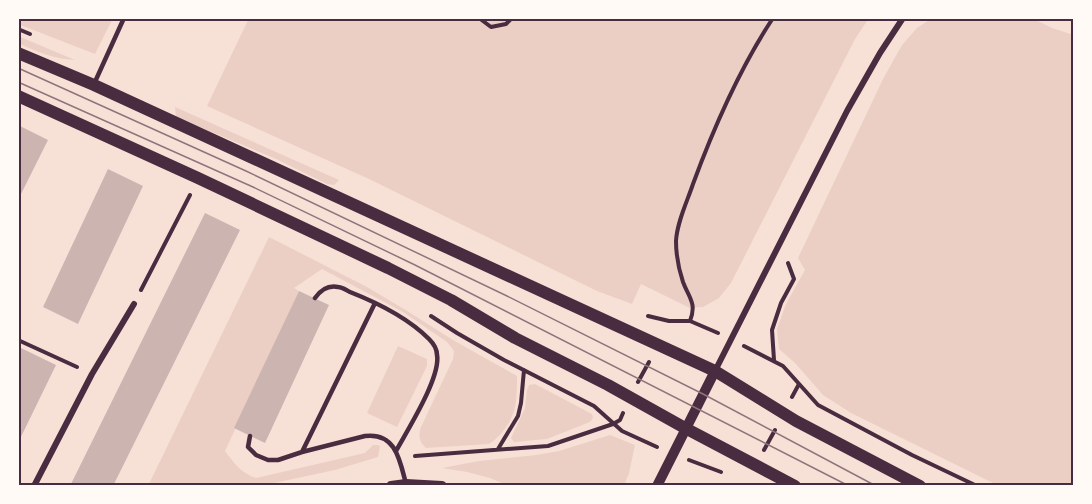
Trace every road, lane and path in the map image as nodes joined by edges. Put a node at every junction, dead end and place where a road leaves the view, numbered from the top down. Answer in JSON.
{"nodes":[{"id":1,"x":124,"y":18,"type":"edge"},
{"id":2,"x":479,"y":18,"type":"edge"},
{"id":3,"x":512,"y":18,"type":"edge"},
{"id":4,"x":774,"y":18,"type":"edge"},
{"id":5,"x":903,"y":18,"type":"edge"},
{"id":6,"x":18,"y":53,"type":"edge"},
{"id":7,"x":94,"y":85,"type":"junction"},
{"id":8,"x":18,"y":96,"type":"edge"},
{"id":9,"x":198,"y":178,"type":"junction"},
{"id":10,"x":794,"y":279,"type":"dead end"},
{"id":11,"x":315,"y":298,"type":"dead end"},
{"id":12,"x":375,"y":303,"type":"junction"},
{"id":13,"x":134,"y":304,"type":"joint"},
{"id":14,"x":669,"y":321,"type":"dead end"},
{"id":15,"x":690,"y":321,"type":"dead end"},
{"id":16,"x":18,"y":340,"type":"edge"},
{"id":17,"x":658,"y":344,"type":"junction"},
{"id":18,"x":774,"y":361,"type":"dead end"},
{"id":19,"x":524,"y":370,"type":"dead end"},
{"id":20,"x":715,"y":371,"type":"junction"},
{"id":21,"x":92,"y":374,"type":"junction"},
{"id":22,"x":631,"y":398,"type":"junction"},
{"id":23,"x":686,"y":428,"type":"junction"},
{"id":24,"x":250,"y":436,"type":"dead end"},
{"id":25,"x":497,"y":450,"type":"junction"},
{"id":26,"x":396,"y":451,"type":"junction"},
{"id":27,"x":302,"y":452,"type":"junction"},
{"id":28,"x":399,"y":457,"type":"junction"},
{"id":29,"x":406,"y":484,"type":"junction"},
{"id":30,"x":34,"y":486,"type":"edge"},
{"id":31,"x":391,"y":486,"type":"edge"},
{"id":32,"x":442,"y":486,"type":"edge"},
{"id":33,"x":657,"y":486,"type":"edge"},
{"id":34,"x":795,"y":486,"type":"edge"},
{"id":35,"x":920,"y":486,"type":"edge"}],
"edges":[{"from":1,"to":7,"type":"lane"},
{"from":2,"to":3,"type":"path"},
{"from":4,"to":15,"type":"path"},
{"from":5,"to":20,"type":"street"},
{"from":6,"to":7,"type":"main road"},
{"from":7,"to":17,"type":"main road"},
{"from":8,"to":9,"type":"main road"},
{"from":9,"to":13,"type":"path"},
{"from":9,"to":22,"type":"main road"},
{"from":10,"to":18,"type":"path"},
{"from":11,"to":12,"type":"lane"},
{"from":12,"to":26,"type":"lane"},
{"from":12,"to":27,"type":"lane"},
{"from":13,"to":21,"type":"street"},
{"from":14,"to":17,"type":"path"},
{"from":16,"to":21,"type":"path"},
{"from":17,"to":20,"type":"main road"},
{"from":17,"to":22,"type":"path"},
{"from":19,"to":25,"type":"path"},
{"from":20,"to":23,"type":"street"},
{"from":20,"to":35,"type":"main road"},
{"from":21,"to":30,"type":"street"},
{"from":22,"to":23,"type":"main road"},
{"from":22,"to":25,"type":"path"},
{"from":23,"to":33,"type":"street"},
{"from":23,"to":34,"type":"main road"},
{"from":24,"to":27,"type":"lane"},
{"from":25,"to":28,"type":"path"},
{"from":26,"to":27,"type":"lane"},
{"from":26,"to":28,"type":"lane"},
{"from":28,"to":29,"type":"lane"},
{"from":29,"to":31,"type":"street"},
{"from":29,"to":32,"type":"street"}]}
